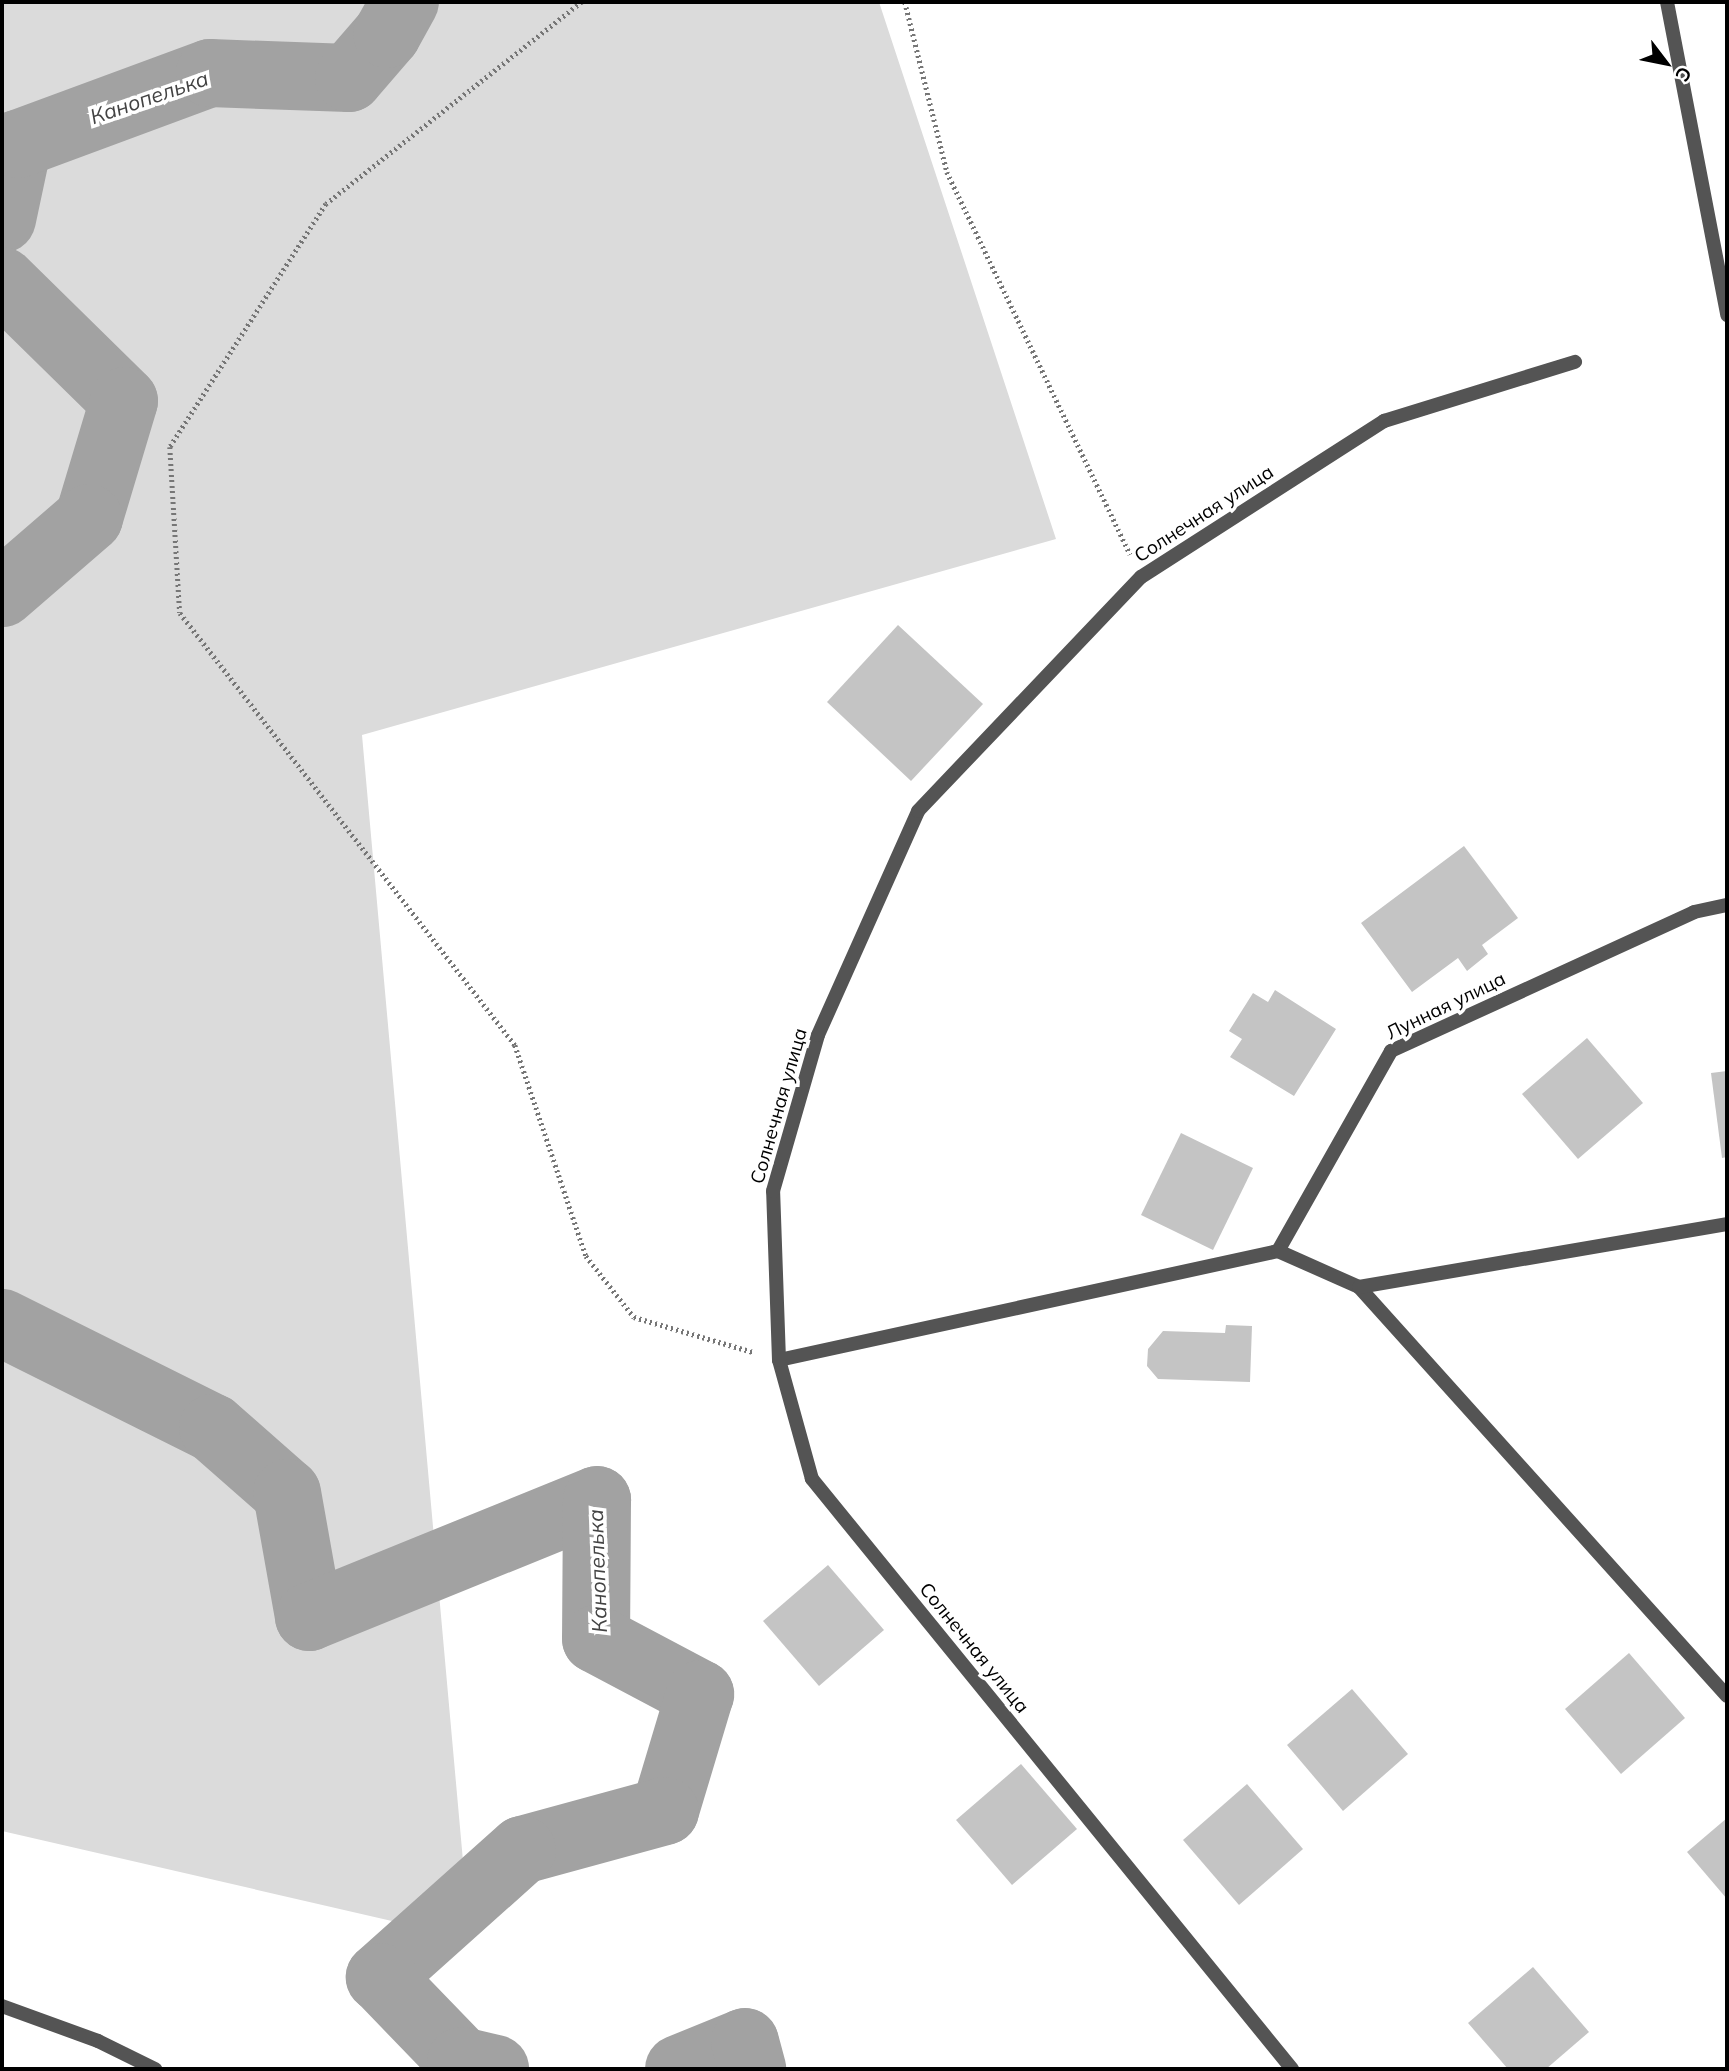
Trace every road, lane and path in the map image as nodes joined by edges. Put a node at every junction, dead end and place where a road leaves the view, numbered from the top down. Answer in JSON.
{"nodes":[{"id":1,"x":582,"y":2,"type":"edge"},
{"id":2,"x":905,"y":2,"type":"edge"},
{"id":3,"x":1667,"y":2,"type":"edge"},
{"id":4,"x":1727,"y":315,"type":"edge"},
{"id":5,"x":1575,"y":362,"type":"dead end"},
{"id":6,"x":1141,"y":577,"type":"junction"},
{"id":7,"x":1727,"y":905,"type":"edge"},
{"id":8,"x":1727,"y":1224,"type":"edge"},
{"id":9,"x":1278,"y":1251,"type":"junction"},
{"id":10,"x":1359,"y":1287,"type":"junction"},
{"id":11,"x":779,"y":1360,"type":"junction"},
{"id":12,"x":1727,"y":1696,"type":"edge"},
{"id":13,"x":2,"y":2006,"type":"edge"},
{"id":14,"x":155,"y":2069,"type":"edge"},
{"id":15,"x":1292,"y":2069,"type":"edge"}],
"edges":[{"from":1,"to":11,"type":"path"},
{"from":2,"to":6,"type":"path"},
{"from":3,"to":4,"type":"street"},
{"from":5,"to":6,"type":"street","name":"Солнечная улица"},
{"from":6,"to":11,"type":"street","name":"Солнечная улица"},
{"from":7,"to":9,"type":"street","name":"Лунная улица"},
{"from":8,"to":10,"type":"street"},
{"from":9,"to":10,"type":"street"},
{"from":9,"to":11,"type":"street"},
{"from":10,"to":12,"type":"street"},
{"from":11,"to":15,"type":"street","name":"Солнечная улица"},
{"from":13,"to":14,"type":"street"}]}
